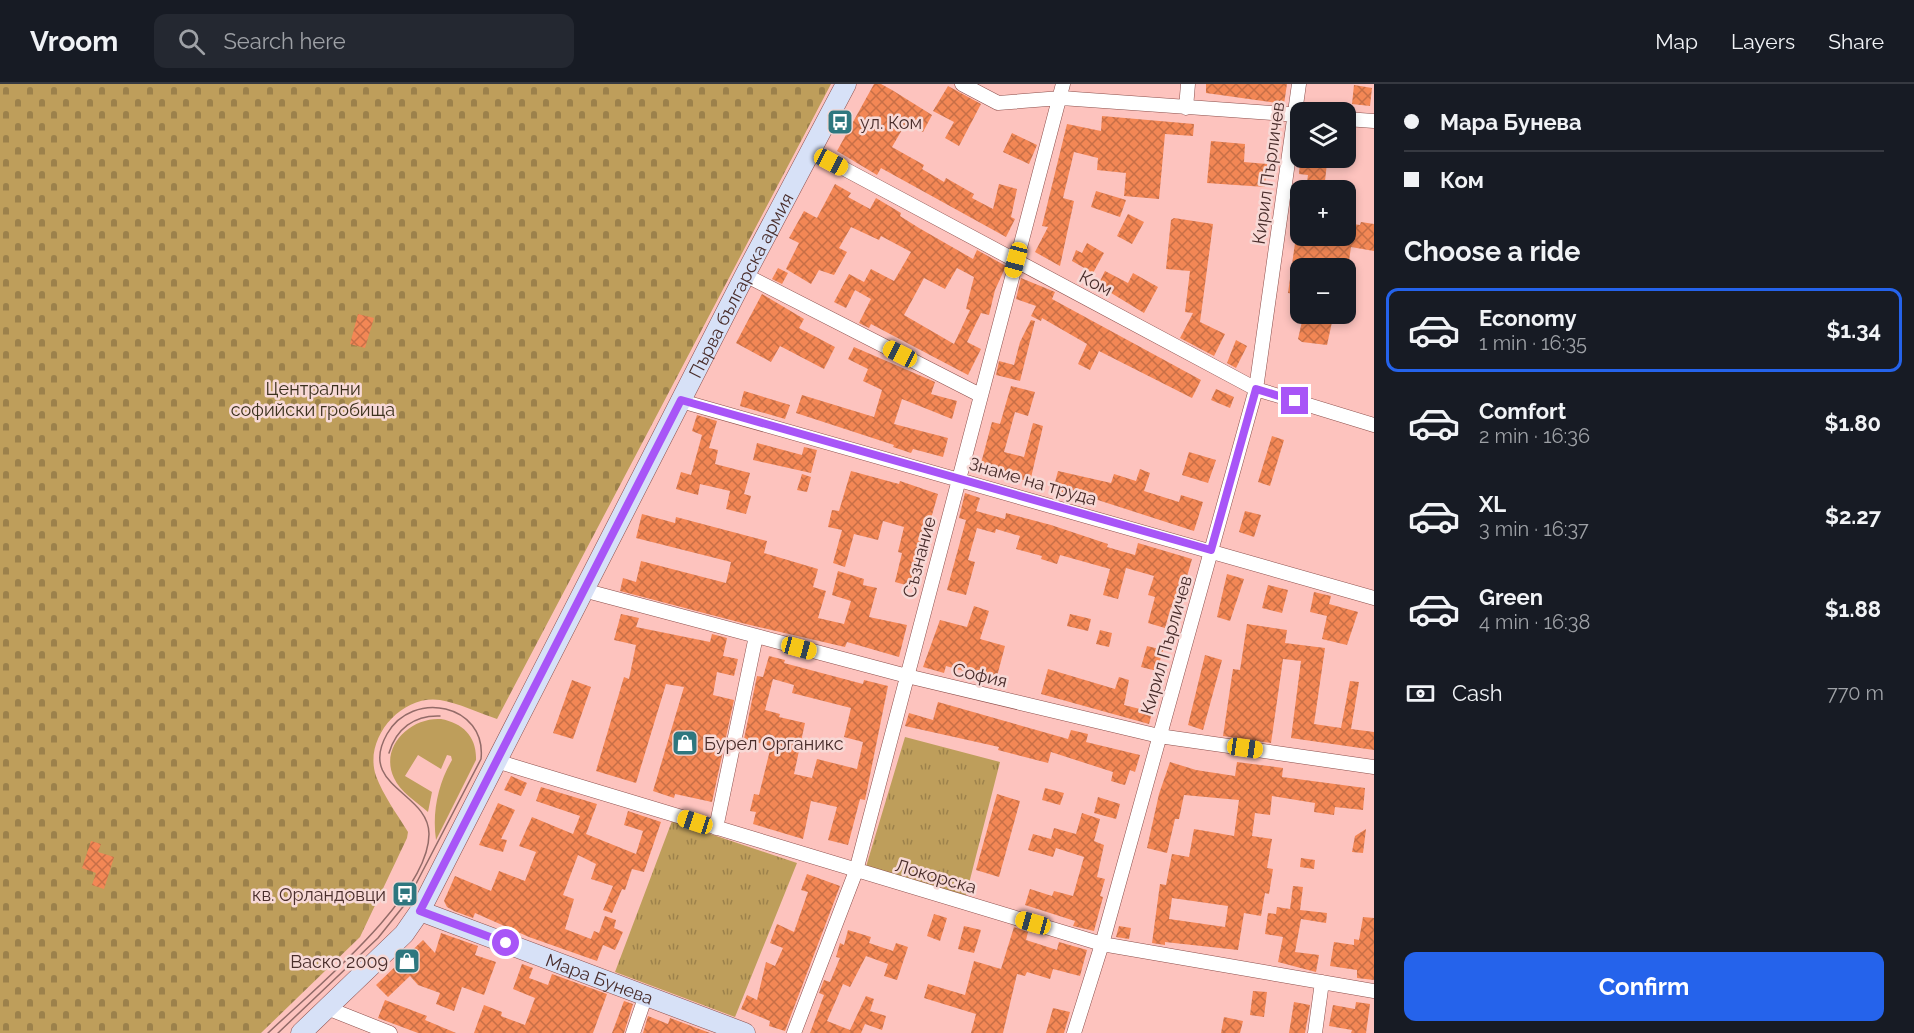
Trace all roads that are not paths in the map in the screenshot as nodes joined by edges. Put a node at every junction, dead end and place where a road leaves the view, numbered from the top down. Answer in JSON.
{"nodes":[{"id":1,"x":846,"y":84,"type":"edge"},
{"id":2,"x":962,"y":84,"type":"edge"},
{"id":3,"x":1188,"y":84,"type":"edge"},
{"id":4,"x":1299,"y":84,"type":"edge"},
{"id":5,"x":1062,"y":91,"type":"edge"},
{"id":6,"x":1298,"y":102,"type":"edge"},
{"id":7,"x":1186,"y":108,"type":"junction"},
{"id":8,"x":1290,"y":115,"type":"edge"},
{"id":9,"x":1356,"y":120,"type":"edge"},
{"id":10,"x":1374,"y":121,"type":"edge"},
{"id":11,"x":811,"y":151,"type":"junction"},
{"id":12,"x":1290,"y":162,"type":"edge"},
{"id":13,"x":1016,"y":260,"type":"junction"},
{"id":14,"x":745,"y":275,"type":"junction"},
{"id":15,"x":1256,"y":389,"type":"junction"},
{"id":16,"x":980,"y":395,"type":"junction"},
{"id":17,"x":681,"y":400,"type":"junction"},
{"id":18,"x":1374,"y":425,"type":"edge"},
{"id":19,"x":958,"y":479,"type":"junction"},
{"id":20,"x":1211,"y":550,"type":"junction"},
{"id":21,"x":583,"y":590,"type":"junction"},
{"id":22,"x":1374,"y":598,"type":"edge"},
{"id":23,"x":756,"y":636,"type":"junction"},
{"id":24,"x":907,"y":676,"type":"junction"},
{"id":25,"x":1160,"y":736,"type":"junction"},
{"id":26,"x":496,"y":760,"type":"junction"},
{"id":27,"x":1374,"y":767,"type":"edge"},
{"id":28,"x":716,"y":828,"type":"junction"},
{"id":29,"x":855,"y":871,"type":"junction"},
{"id":30,"x":420,"y":911,"type":"junction"},
{"id":31,"x":1102,"y":944,"type":"junction"},
{"id":32,"x":1322,"y":982,"type":"junction"},
{"id":33,"x":1374,"y":990,"type":"edge"},
{"id":34,"x":646,"y":995,"type":"junction"},
{"id":35,"x":327,"y":1008,"type":"junction"},
{"id":36,"x":301,"y":1033,"type":"edge"},
{"id":37,"x":390,"y":1033,"type":"edge"},
{"id":38,"x":633,"y":1033,"type":"edge"},
{"id":39,"x":745,"y":1033,"type":"edge"},
{"id":40,"x":794,"y":1033,"type":"edge"},
{"id":41,"x":1074,"y":1033,"type":"edge"},
{"id":42,"x":1315,"y":1033,"type":"edge"}],
"edges":[{"from":1,"to":11,"type":"street","name":"Първа българска армия"},
{"from":2,"to":5,"type":"street"},
{"from":3,"to":7,"type":"street"},
{"from":4,"to":6,"type":"street","name":"Кирил Пърличев"},
{"from":5,"to":7,"type":"street"},
{"from":5,"to":13,"type":"street","name":"Съзнание"},
{"from":7,"to":8,"type":"street"},
{"from":9,"to":10,"type":"street"},
{"from":11,"to":13,"type":"street","name":"Ком"},
{"from":11,"to":14,"type":"street","name":"Първа българска армия"},
{"from":12,"to":15,"type":"street","name":"Кирил Пърличев"},
{"from":13,"to":15,"type":"street","name":"Ком"},
{"from":13,"to":16,"type":"street","name":"Съзнание"},
{"from":14,"to":16,"type":"street"},
{"from":14,"to":17,"type":"street","name":"Първа българска армия"},
{"from":15,"to":18,"type":"street","name":"Ком"},
{"from":15,"to":20,"type":"street","name":"Кирил Пърличев"},
{"from":16,"to":19,"type":"street","name":"Съзнание"},
{"from":17,"to":19,"type":"street","name":"Знаме на труда"},
{"from":17,"to":21,"type":"street","name":"Първа българска армия"},
{"from":19,"to":20,"type":"street","name":"Знаме на труда"},
{"from":19,"to":24,"type":"street","name":"Съзнание"},
{"from":20,"to":22,"type":"street","name":"Знаме на труда"},
{"from":20,"to":25,"type":"street","name":"Кирил Пърличев"},
{"from":21,"to":23,"type":"street","name":"София"},
{"from":21,"to":26,"type":"street","name":"Първа българска армия"},
{"from":23,"to":24,"type":"street","name":"София"},
{"from":23,"to":28,"type":"street"},
{"from":24,"to":25,"type":"street","name":"София"},
{"from":24,"to":29,"type":"street","name":"Съзнание"},
{"from":25,"to":27,"type":"street","name":"София"},
{"from":25,"to":31,"type":"street","name":"Кирил Пърличев"},
{"from":26,"to":28,"type":"street","name":"Локорска"},
{"from":26,"to":30,"type":"street","name":"Първа българска армия"},
{"from":28,"to":29,"type":"street","name":"Локорска"},
{"from":29,"to":31,"type":"street","name":"Локорска"},
{"from":29,"to":40,"type":"street","name":"Съзнание"},
{"from":30,"to":34,"type":"street","name":"Мара Бунева"},
{"from":30,"to":35,"type":"street","name":"Първа българска армия"},
{"from":31,"to":32,"type":"street","name":"Локорска"},
{"from":31,"to":41,"type":"street","name":"Кирил Пърличев"},
{"from":32,"to":33,"type":"street","name":"Локорска"},
{"from":32,"to":42,"type":"street"},
{"from":34,"to":38,"type":"street"},
{"from":34,"to":39,"type":"street","name":"Мара Бунева"},
{"from":35,"to":36,"type":"street","name":"Първа българска армия"},
{"from":35,"to":37,"type":"street"}]}
